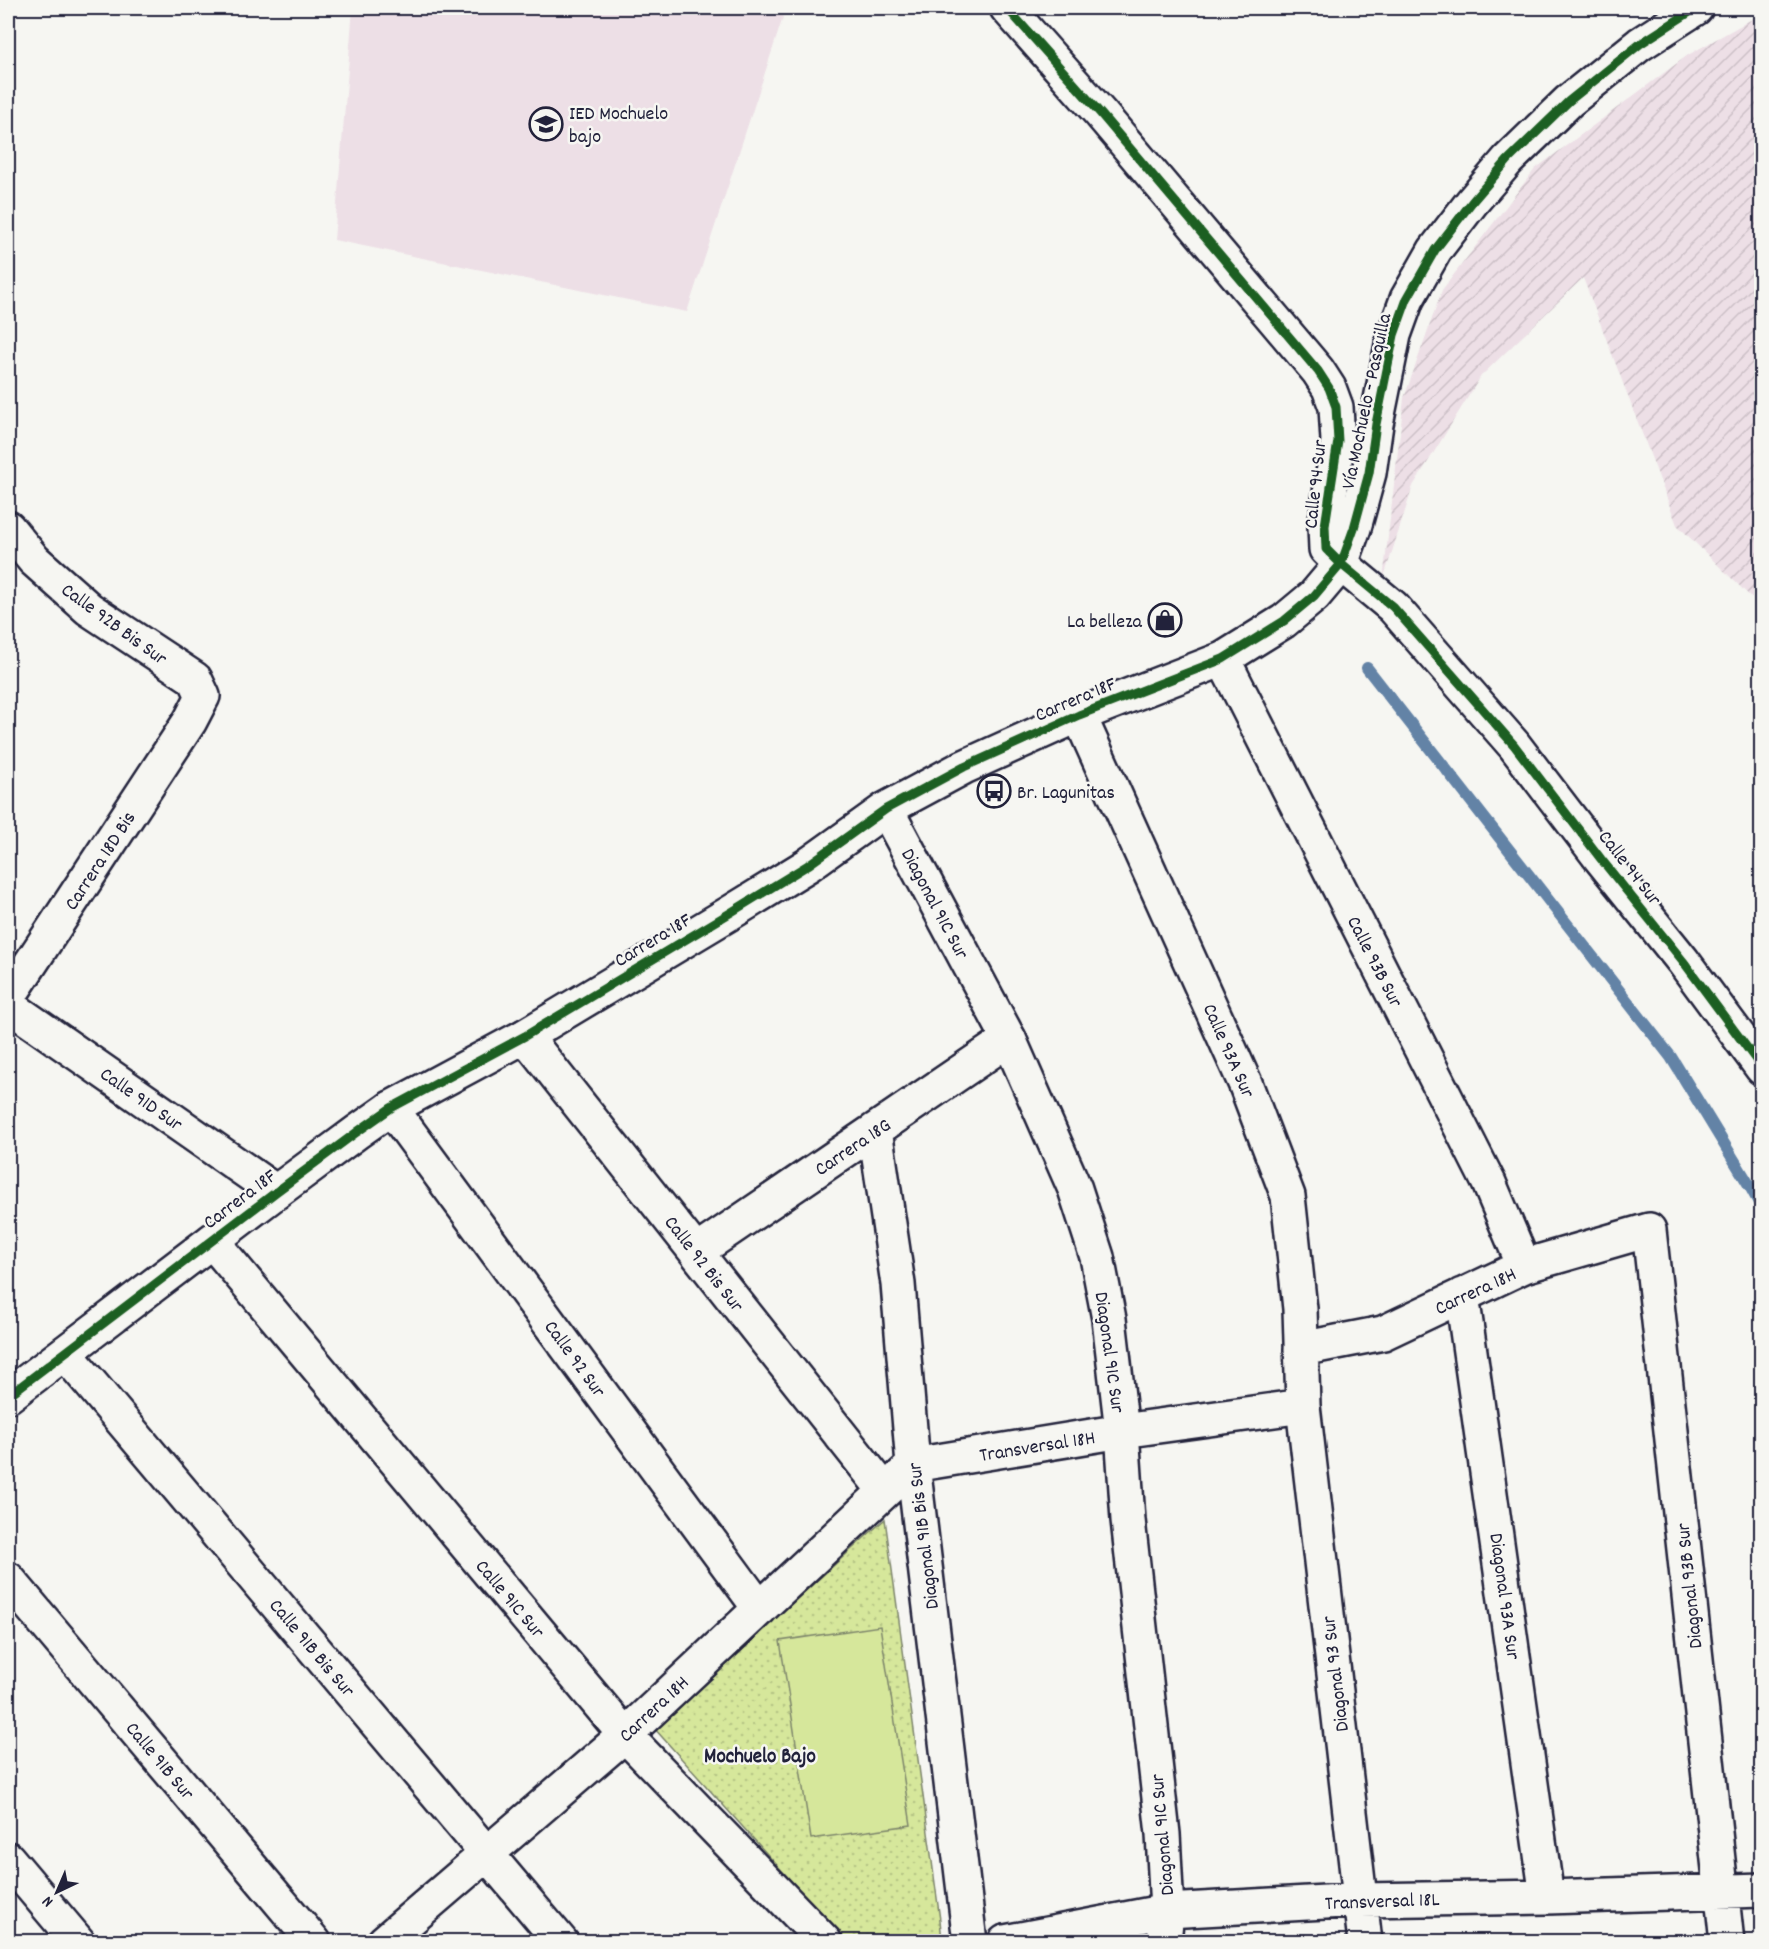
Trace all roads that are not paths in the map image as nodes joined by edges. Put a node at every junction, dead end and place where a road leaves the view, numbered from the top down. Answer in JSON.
{"nodes":[{"id":1,"x":1007,"y":8,"type":"edge"},
{"id":2,"x":1696,"y":8,"type":"edge"},
{"id":3,"x":8,"y":528,"type":"edge"},
{"id":4,"x":1341,"y":564,"type":"junction"},
{"id":5,"x":1223,"y":659,"type":"junction"},
{"id":6,"x":1079,"y":715,"type":"junction"},
{"id":7,"x":190,"y":721,"type":"joint"},
{"id":8,"x":886,"y":809,"type":"junction"},
{"id":9,"x":8,"y":998,"type":"edge"},
{"id":10,"x":8,"y":1005,"type":"edge"},
{"id":11,"x":525,"y":1036,"type":"junction"},
{"id":12,"x":1009,"y":1039,"type":"junction"},
{"id":13,"x":1761,"y":1068,"type":"edge"},
{"id":14,"x":391,"y":1108,"type":"junction"},
{"id":15,"x":875,"y":1130,"type":"junction"},
{"id":16,"x":276,"y":1192,"type":"junction"},
{"id":17,"x":1649,"y":1230,"type":"joint"},
{"id":18,"x":212,"y":1241,"type":"junction"},
{"id":19,"x":696,"y":1252,"type":"junction"},
{"id":20,"x":1524,"y":1266,"type":"junction"},
{"id":21,"x":1462,"y":1295,"type":"junction"},
{"id":22,"x":1301,"y":1349,"type":"junction"},
{"id":23,"x":65,"y":1353,"type":"junction"},
{"id":24,"x":8,"y":1396,"type":"edge"},
{"id":25,"x":1303,"y":1406,"type":"junction"},
{"id":26,"x":1122,"y":1431,"type":"junction"},
{"id":27,"x":913,"y":1465,"type":"junction"},
{"id":28,"x":885,"y":1491,"type":"junction"},
{"id":29,"x":8,"y":1579,"type":"edge"},
{"id":30,"x":760,"y":1609,"type":"junction"},
{"id":31,"x":625,"y":1735,"type":"junction"},
{"id":32,"x":487,"y":1854,"type":"junction"},
{"id":33,"x":8,"y":1859,"type":"edge"},
{"id":34,"x":1721,"y":1890,"type":"junction"},
{"id":35,"x":1761,"y":1890,"type":"edge"},
{"id":36,"x":1547,"y":1897,"type":"junction"},
{"id":37,"x":1361,"y":1900,"type":"junction"},
{"id":38,"x":1166,"y":1926,"type":"edge"},
{"id":39,"x":78,"y":1941,"type":"edge"},
{"id":40,"x":314,"y":1941,"type":"edge"},
{"id":41,"x":384,"y":1941,"type":"edge"},
{"id":42,"x":561,"y":1941,"type":"edge"},
{"id":43,"x":825,"y":1941,"type":"edge"},
{"id":44,"x":970,"y":1941,"type":"edge"},
{"id":45,"x":1005,"y":1941,"type":"edge"},
{"id":46,"x":1365,"y":1941,"type":"edge"},
{"id":47,"x":1727,"y":1941,"type":"edge"}],
"edges":[{"from":1,"to":4,"type":"street","name":"Calle 94 Sur"},
{"from":2,"to":4,"type":"street","name":"Vía Mochuelo - Pasquilla"},
{"from":3,"to":7,"type":"street","name":"Calle 92B Bis Sur"},
{"from":4,"to":5,"type":"street","name":"Carrera 18F"},
{"from":4,"to":13,"type":"street","name":"Calle 94 Sur"},
{"from":5,"to":6,"type":"street","name":"Carrera 18F"},
{"from":5,"to":20,"type":"street","name":"Calle 93B Sur"},
{"from":6,"to":8,"type":"street","name":"Carrera 18F"},
{"from":6,"to":22,"type":"street","name":"Calle 93A Sur"},
{"from":7,"to":9,"type":"street","name":"Carrera 18D Bis"},
{"from":8,"to":11,"type":"street","name":"Carrera 18F"},
{"from":8,"to":12,"type":"street","name":"Diagonal 91C Sur"},
{"from":10,"to":16,"type":"street","name":"Calle 91D Sur"},
{"from":11,"to":14,"type":"street","name":"Carrera 18F"},
{"from":11,"to":19,"type":"street","name":"Calle 92 Bis Sur"},
{"from":12,"to":15,"type":"street","name":"Carrera 18G"},
{"from":12,"to":26,"type":"street","name":"Diagonal 91C Sur"},
{"from":14,"to":16,"type":"street","name":"Carrera 18F"},
{"from":14,"to":30,"type":"street","name":"Calle 92 Sur"},
{"from":15,"to":19,"type":"street","name":"Carrera 18G"},
{"from":15,"to":27,"type":"street","name":"Diagonal 91B Bis Sur"},
{"from":16,"to":18,"type":"street","name":"Carrera 18F"},
{"from":17,"to":20,"type":"street","name":"Carrera 18H"},
{"from":17,"to":34,"type":"street","name":"Diagonal 93B Sur"},
{"from":18,"to":23,"type":"street","name":"Carrera 18F"},
{"from":18,"to":31,"type":"street","name":"Calle 91C Sur"},
{"from":19,"to":28,"type":"street","name":"Calle 92 Bis Sur"},
{"from":20,"to":21,"type":"street","name":"Carrera 18H"},
{"from":21,"to":22,"type":"street","name":"Carrera 18H"},
{"from":21,"to":36,"type":"street","name":"Diagonal 93A Sur"},
{"from":22,"to":25,"type":"street","name":"Calle 93A Sur"},
{"from":23,"to":24,"type":"street","name":"Carrera 18F"},
{"from":23,"to":32,"type":"street","name":"Calle 91B Bis Sur"},
{"from":25,"to":26,"type":"street","name":"Transversal 18H"},
{"from":25,"to":37,"type":"street","name":"Diagonal 93 Sur"},
{"from":26,"to":27,"type":"street","name":"Transversal 18H"},
{"from":26,"to":38,"type":"street","name":"Diagonal 91C Sur"},
{"from":27,"to":28,"type":"street","name":"Carrera 18H"},
{"from":27,"to":44,"type":"street","name":"Diagonal 91B Bis Sur"},
{"from":28,"to":30,"type":"street","name":"Carrera 18H"},
{"from":29,"to":40,"type":"street","name":"Calle 91B Sur"},
{"from":30,"to":31,"type":"street","name":"Carrera 18H"},
{"from":31,"to":32,"type":"street","name":"Carrera 18H"},
{"from":31,"to":43,"type":"street","name":"Calle 91C Sur"},
{"from":32,"to":41,"type":"street","name":"Carrera 18H"},
{"from":32,"to":42,"type":"street","name":"Calle 91B Bis Sur"},
{"from":33,"to":39,"type":"street"},
{"from":34,"to":35,"type":"street","name":"Transversal 18L"},
{"from":34,"to":36,"type":"street","name":"Transversal 18L"},
{"from":34,"to":47,"type":"street","name":"Diagonal 93B Sur"},
{"from":36,"to":37,"type":"street","name":"Transversal 18L"},
{"from":37,"to":38,"type":"street","name":"Transversal 18L"},
{"from":37,"to":46,"type":"street","name":"Diagonal 93 Sur"},
{"from":38,"to":45,"type":"street","name":"Transversal 18L"}]}
